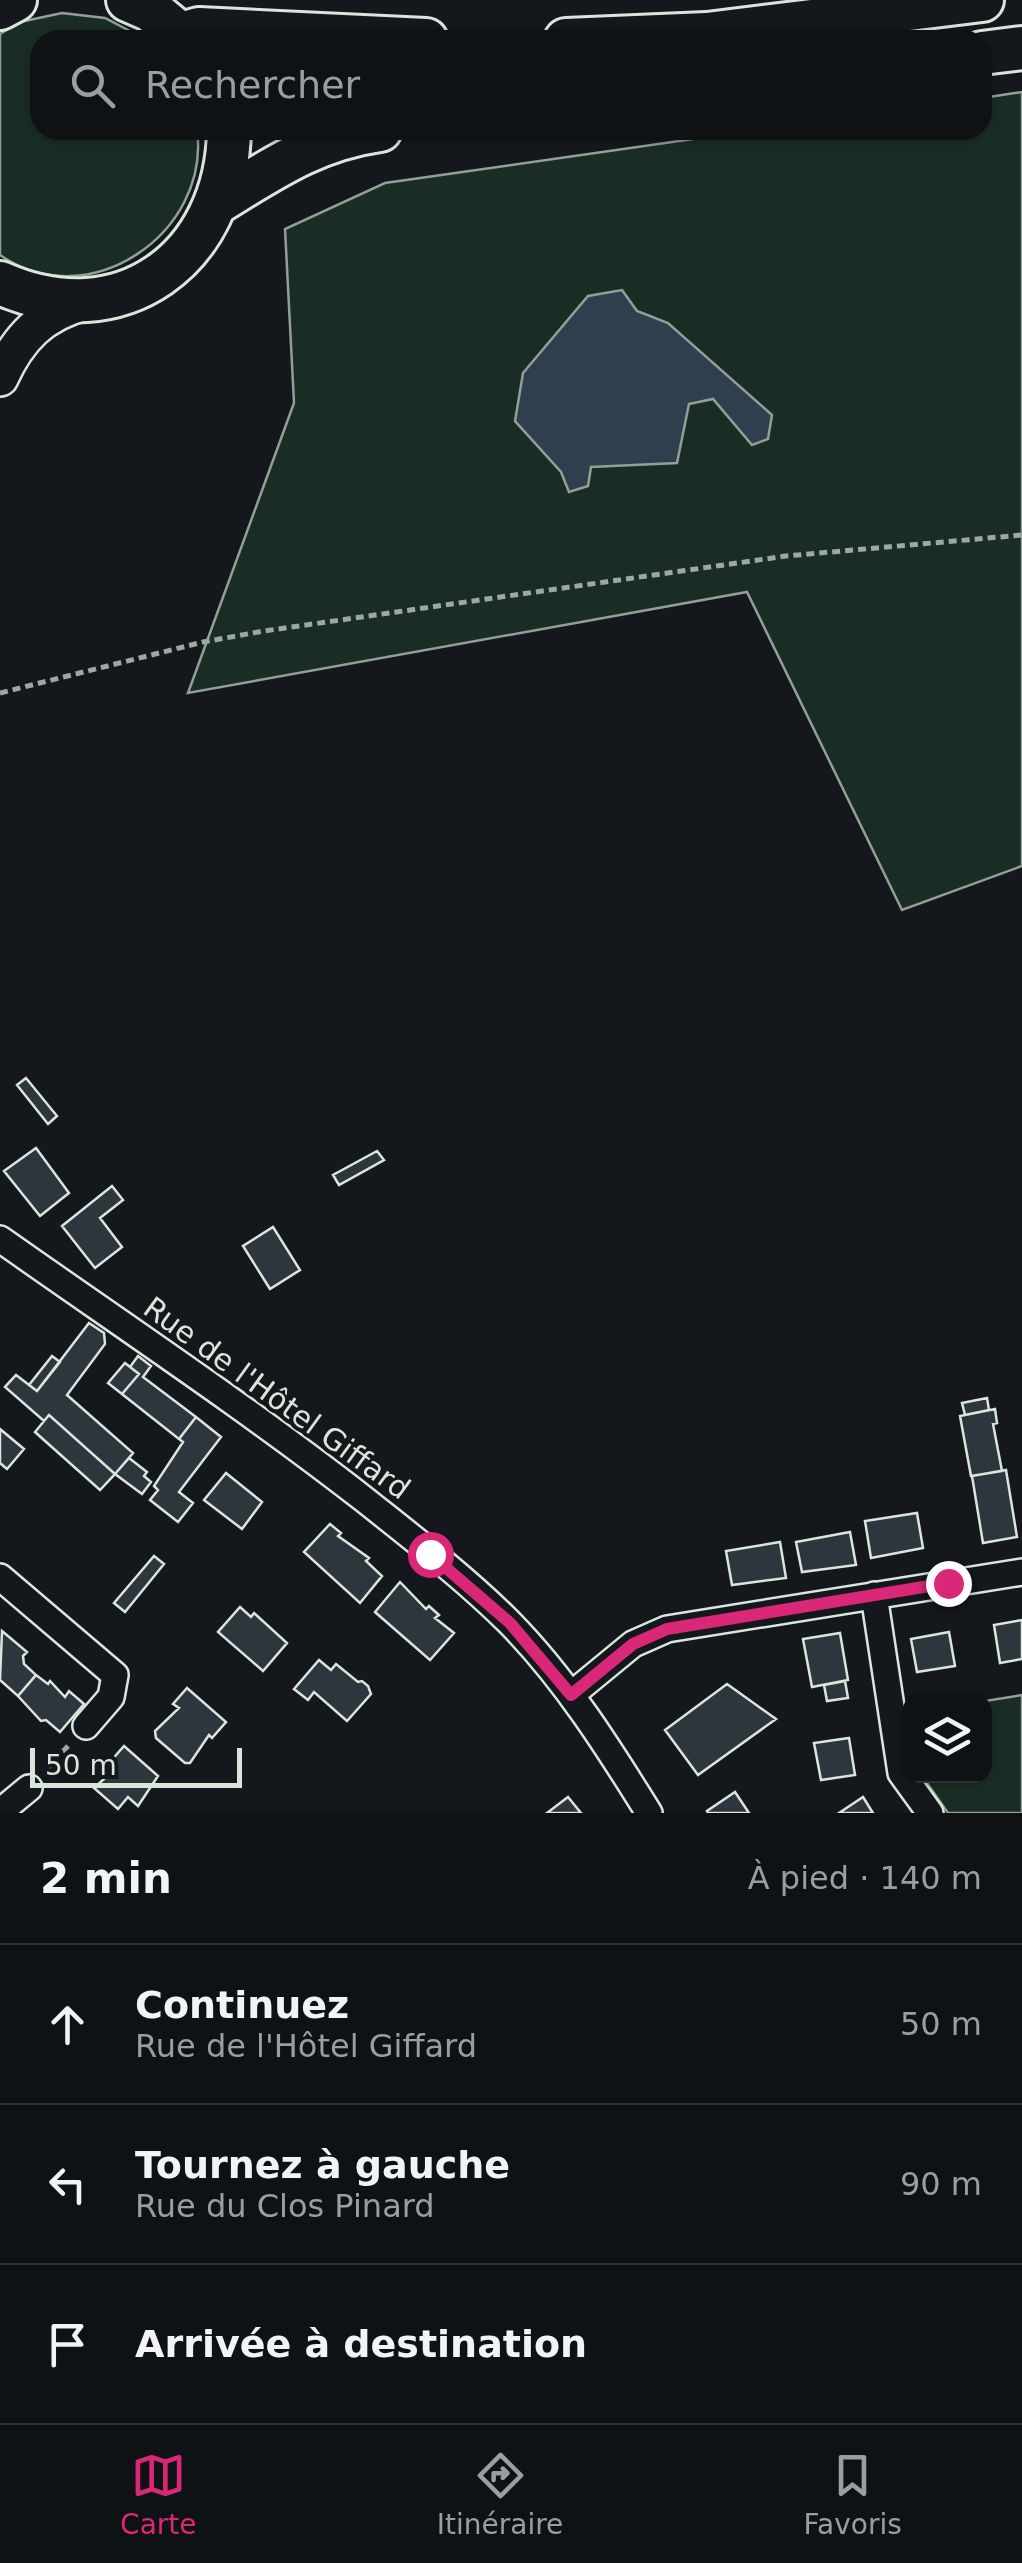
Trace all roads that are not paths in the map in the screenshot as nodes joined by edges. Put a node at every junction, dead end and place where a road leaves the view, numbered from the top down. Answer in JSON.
{"nodes":[{"id":1,"x":15,"y":0,"type":"edge"},
{"id":2,"x":982,"y":0,"type":"edge"},
{"id":3,"x":0,"y":8,"type":"edge"},
{"id":4,"x":159,"y":17,"type":"edge"},
{"id":5,"x":237,"y":30,"type":"edge"},
{"id":6,"x":739,"y":30,"type":"edge"},
{"id":7,"x":1022,"y":48,"type":"edge"},
{"id":8,"x":992,"y":52,"type":"edge"},
{"id":9,"x":228,"y":140,"type":"edge"},
{"id":10,"x":336,"y":140,"type":"edge"},
{"id":11,"x":218,"y":202,"type":"junction"},
{"id":12,"x":0,"y":283,"type":"edge"},
{"id":13,"x":90,"y":300,"type":"junction"},
{"id":14,"x":0,"y":378,"type":"edge"},
{"id":15,"x":0,"y":1239,"type":"edge"},
{"id":16,"x":1022,"y":1572,"type":"edge"},
{"id":17,"x":0,"y":1577,"type":"edge"},
{"id":18,"x":874,"y":1595,"type":"junction"},
{"id":19,"x":571,"y":1695,"type":"junction"},
{"id":20,"x":86,"y":1726,"type":"road end"},
{"id":21,"x":29,"y":1788,"type":"road end"},
{"id":22,"x":0,"y":1812,"type":"edge"},
{"id":23,"x":649,"y":1813,"type":"edge"},
{"id":24,"x":930,"y":1813,"type":"edge"}],
"edges":[{"from":1,"to":3,"type":"highway"},
{"from":2,"to":6,"type":"highway"},
{"from":4,"to":5,"type":"highway"},
{"from":7,"to":8,"type":"highway"},
{"from":9,"to":11,"type":"highway"},
{"from":10,"to":11,"type":"highway"},
{"from":11,"to":13,"type":"highway"},
{"from":12,"to":13,"type":"highway"},
{"from":13,"to":14,"type":"main road"},
{"from":15,"to":19,"type":"street","name":"Rue de l'Hôtel Giffard"},
{"from":16,"to":18,"type":"street"},
{"from":17,"to":20,"type":"street"},
{"from":18,"to":19,"type":"street"},
{"from":18,"to":24,"type":"street"},
{"from":19,"to":23,"type":"street","name":"Rue de l'Hôtel Giffard"},
{"from":21,"to":22,"type":"street"}]}
